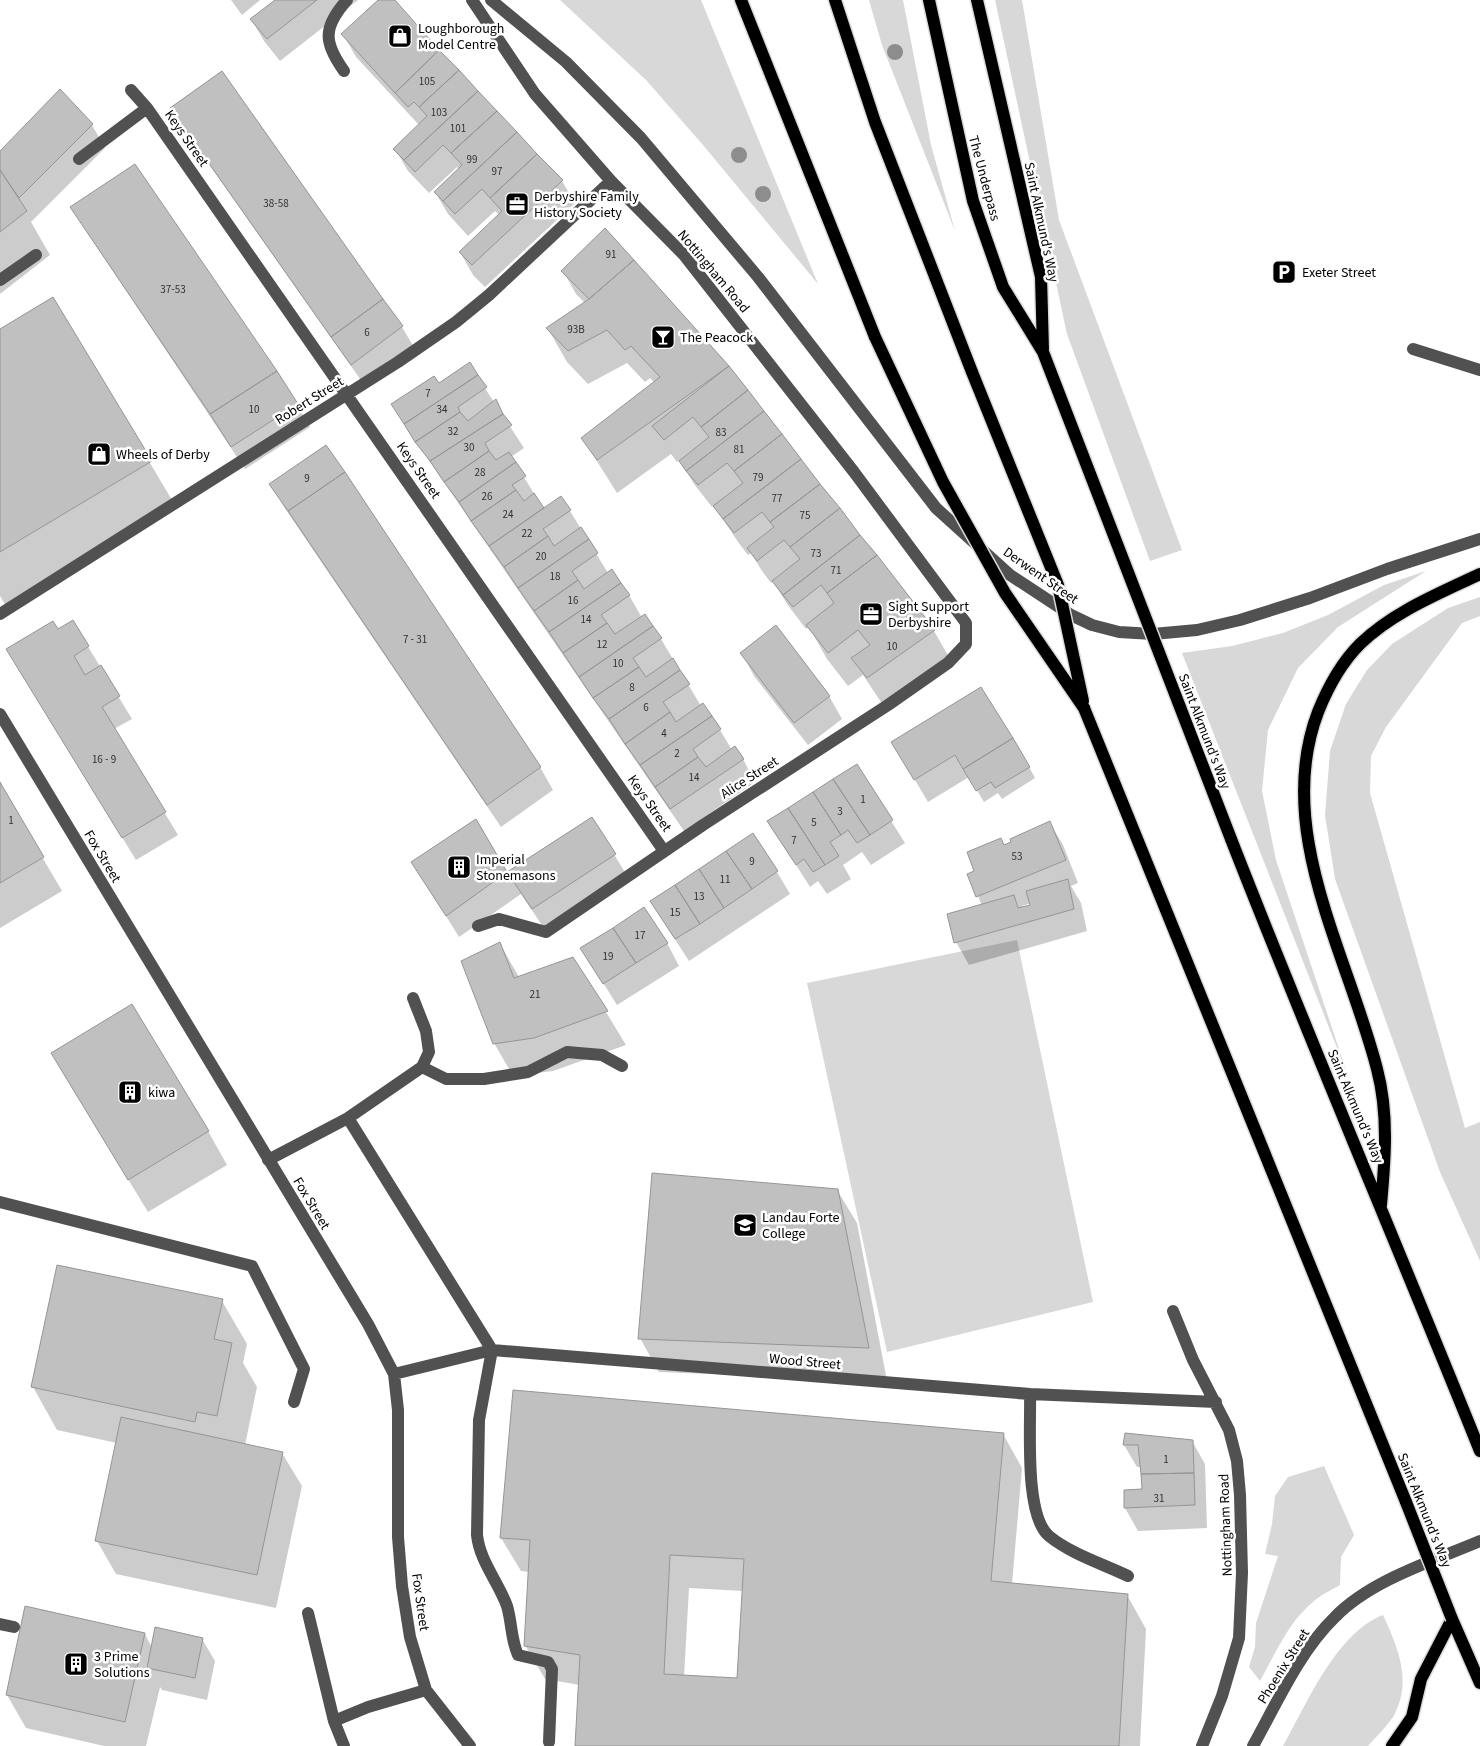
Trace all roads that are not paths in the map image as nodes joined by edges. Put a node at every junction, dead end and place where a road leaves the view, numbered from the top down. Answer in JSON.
{"nodes":[{"id":1,"x":347,"y":0,"type":"edge"},
{"id":2,"x":472,"y":0,"type":"edge"},
{"id":3,"x":491,"y":0,"type":"edge"},
{"id":4,"x":741,"y":0,"type":"edge"},
{"id":5,"x":835,"y":0,"type":"edge"},
{"id":6,"x":929,"y":0,"type":"edge"},
{"id":7,"x":977,"y":0,"type":"edge"},
{"id":8,"x":344,"y":71,"type":"dead end"},
{"id":9,"x":131,"y":90,"type":"dead end"},
{"id":10,"x":147,"y":108,"type":"junction"},
{"id":11,"x":79,"y":159,"type":"dead end"},
{"id":12,"x":612,"y":181,"type":"junction"},
{"id":13,"x":36,"y":255,"type":"dead end"},
{"id":14,"x":0,"y":280,"type":"edge"},
{"id":15,"x":1413,"y":349,"type":"dead end"},
{"id":16,"x":1043,"y":352,"type":"junction"},
{"id":17,"x":1480,"y":370,"type":"edge"},
{"id":18,"x":347,"y":394,"type":"junction"},
{"id":19,"x":1480,"y":539,"type":"edge"},
{"id":20,"x":1480,"y":574,"type":"edge"},
{"id":21,"x":0,"y":614,"type":"edge"},
{"id":22,"x":966,"y":644,"type":"joint"},
{"id":23,"x":1084,"y":708,"type":"junction"},
{"id":24,"x":0,"y":714,"type":"edge"},
{"id":25,"x":664,"y":851,"type":"junction"},
{"id":26,"x":478,"y":926,"type":"dead end"},
{"id":27,"x":413,"y":998,"type":"dead end"},
{"id":28,"x":622,"y":1066,"type":"dead end"},
{"id":29,"x":422,"y":1067,"type":"junction"},
{"id":30,"x":348,"y":1118,"type":"junction"},
{"id":31,"x":268,"y":1160,"type":"junction"},
{"id":32,"x":0,"y":1202,"type":"edge"},
{"id":33,"x":1381,"y":1205,"type":"junction"},
{"id":34,"x":1173,"y":1311,"type":"dead end"},
{"id":35,"x":492,"y":1350,"type":"junction"},
{"id":36,"x":394,"y":1374,"type":"junction"},
{"id":37,"x":1030,"y":1394,"type":"junction"},
{"id":38,"x":294,"y":1402,"type":"dead end"},
{"id":39,"x":1216,"y":1402,"type":"junction"},
{"id":40,"x":1480,"y":1451,"type":"edge"},
{"id":41,"x":1480,"y":1541,"type":"edge"},
{"id":42,"x":1128,"y":1576,"type":"dead end"},
{"id":43,"x":308,"y":1613,"type":"dead end"},
{"id":44,"x":1452,"y":1619,"type":"junction"},
{"id":45,"x":0,"y":1624,"type":"edge"},
{"id":46,"x":14,"y":1627,"type":"dead end"},
{"id":47,"x":1480,"y":1683,"type":"edge"},
{"id":48,"x":426,"y":1690,"type":"junction"},
{"id":49,"x":334,"y":1720,"type":"junction"},
{"id":50,"x":549,"y":1742,"type":"dead end"},
{"id":51,"x":344,"y":1746,"type":"edge"},
{"id":52,"x":470,"y":1746,"type":"edge"},
{"id":53,"x":1202,"y":1746,"type":"edge"},
{"id":54,"x":1254,"y":1746,"type":"edge"},
{"id":55,"x":1392,"y":1746,"type":"edge"}],
"edges":[{"from":1,"to":8,"type":"street"},
{"from":2,"to":12,"type":"street","name":"Nottingham Road"},
{"from":3,"to":19,"type":"street","name":"Derwent Street"},
{"from":4,"to":23,"type":"main road","name":"Saint Alkmund's Way","bridge":true},
{"from":5,"to":23,"type":"main road","name":"Saint Alkmund's Way","bridge":true},
{"from":6,"to":16,"type":"main road","name":"The Underpass"},
{"from":7,"to":16,"type":"main road","name":"Saint Alkmund's Way"},
{"from":9,"to":10,"type":"street","name":"Keys Street"},
{"from":10,"to":11,"type":"street"},
{"from":10,"to":18,"type":"street","name":"Keys Street"},
{"from":12,"to":18,"type":"street","name":"Robert Street"},
{"from":12,"to":22,"type":"street","name":"Nottingham Road"},
{"from":13,"to":14,"type":"street"},
{"from":15,"to":17,"type":"street"},
{"from":16,"to":33,"type":"main road","name":"Saint Alkmund's Way","bridge":true},
{"from":18,"to":21,"type":"street","name":"Robert Street"},
{"from":18,"to":25,"type":"street","name":"Keys Street"},
{"from":20,"to":33,"type":"main road"},
{"from":22,"to":25,"type":"street","name":"Alice Street"},
{"from":23,"to":44,"type":"main road","name":"Saint Alkmund's Way","bridge":true},
{"from":24,"to":31,"type":"street","name":"Fox Street"},
{"from":25,"to":26,"type":"street","name":"Alice Street"},
{"from":27,"to":29,"type":"street"},
{"from":28,"to":29,"type":"street"},
{"from":29,"to":30,"type":"street"},
{"from":30,"to":31,"type":"street"},
{"from":30,"to":35,"type":"street"},
{"from":31,"to":36,"type":"street","name":"Fox Street"},
{"from":32,"to":38,"type":"street"},
{"from":33,"to":40,"type":"main road","name":"Saint Alkmund's Way"},
{"from":34,"to":39,"type":"street","name":"Nottingham Road"},
{"from":35,"to":36,"type":"street","name":"Wood Street"},
{"from":35,"to":37,"type":"street","name":"Wood Street"},
{"from":35,"to":50,"type":"street"},
{"from":36,"to":48,"type":"street","name":"Fox Street"},
{"from":37,"to":39,"type":"street","name":"Wood Street"},
{"from":37,"to":42,"type":"street"},
{"from":39,"to":53,"type":"street","name":"Nottingham Road"},
{"from":41,"to":54,"type":"street","name":"Phoenix Street"},
{"from":43,"to":49,"type":"street"},
{"from":44,"to":47,"type":"main road","name":"Saint Alkmund's Way"},
{"from":44,"to":55,"type":"main road"},
{"from":45,"to":46,"type":"street"},
{"from":48,"to":49,"type":"street"},
{"from":48,"to":52,"type":"street","name":"Fox Street"},
{"from":49,"to":51,"type":"street"}]}
